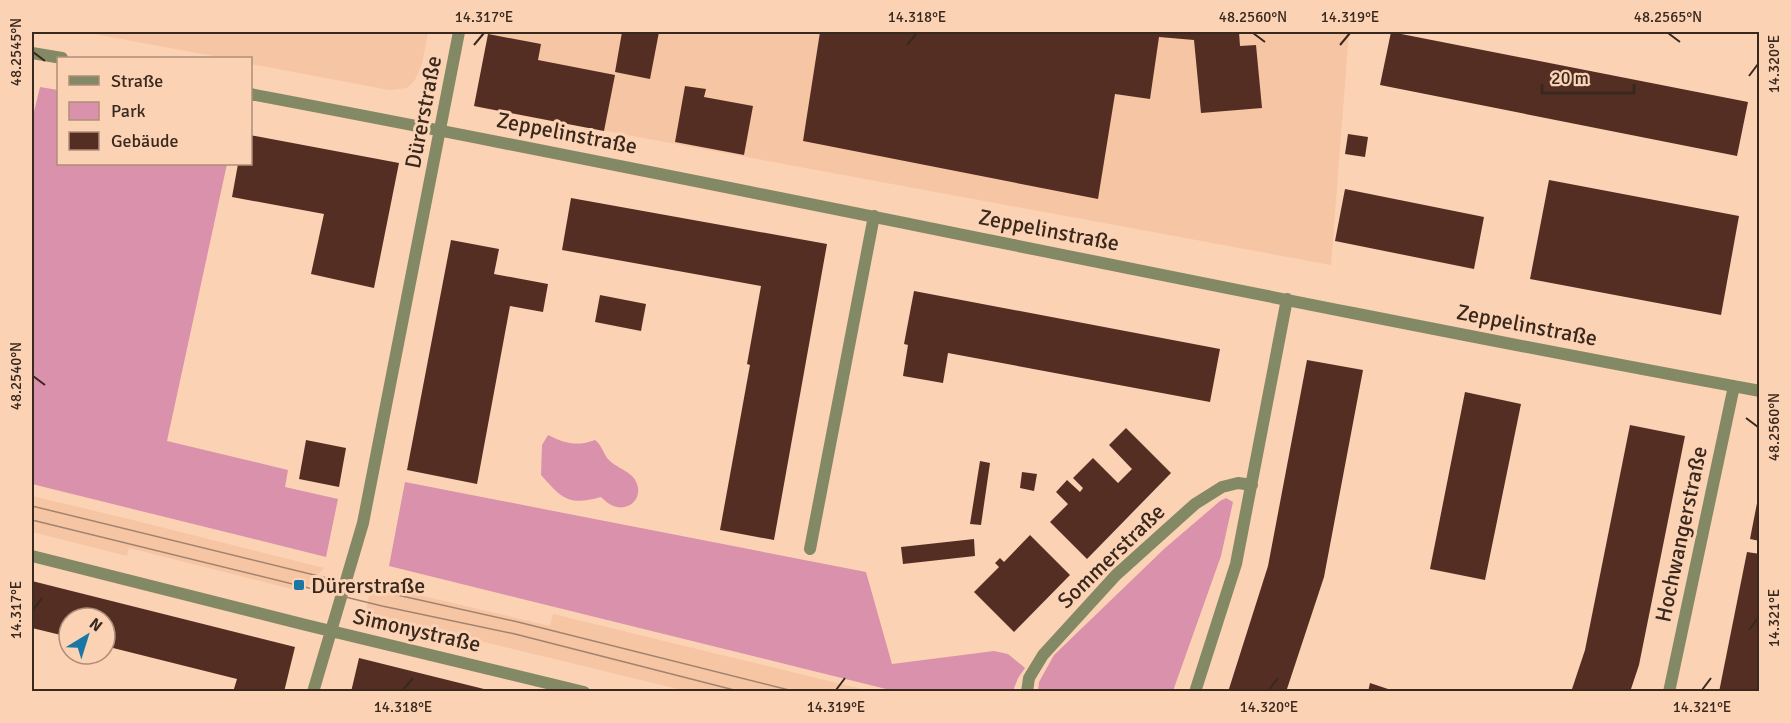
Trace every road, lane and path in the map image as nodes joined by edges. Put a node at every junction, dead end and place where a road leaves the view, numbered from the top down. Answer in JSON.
{"nodes":[{"id":1,"x":459,"y":32,"type":"edge"},
{"id":2,"x":32,"y":53,"type":"edge"},
{"id":3,"x":57,"y":57,"type":"edge"},
{"id":4,"x":252,"y":94,"type":"edge"},
{"id":5,"x":441,"y":129,"type":"junction"},
{"id":6,"x":874,"y":216,"type":"junction"},
{"id":7,"x":1287,"y":299,"type":"junction"},
{"id":8,"x":1734,"y":386,"type":"junction"},
{"id":9,"x":1760,"y":391,"type":"edge"},
{"id":10,"x":1252,"y":485,"type":"junction"},
{"id":11,"x":810,"y":549,"type":"dead end"},
{"id":12,"x":32,"y":556,"type":"edge"},
{"id":13,"x":331,"y":631,"type":"junction"},
{"id":14,"x":313,"y":692,"type":"edge"},
{"id":15,"x":584,"y":692,"type":"edge"},
{"id":16,"x":1027,"y":692,"type":"edge"},
{"id":17,"x":1195,"y":692,"type":"edge"},
{"id":18,"x":1669,"y":692,"type":"edge"}],
"edges":[{"from":1,"to":5,"type":"street","name":"Dürerstraße"},
{"from":2,"to":3,"type":"street"},
{"from":4,"to":5,"type":"street","name":"Zeppelinstraße"},
{"from":5,"to":6,"type":"street","name":"Zeppelinstraße"},
{"from":5,"to":13,"type":"street","name":"Dürerstraße"},
{"from":6,"to":7,"type":"street","name":"Zeppelinstraße"},
{"from":6,"to":11,"type":"street"},
{"from":7,"to":8,"type":"street","name":"Zeppelinstraße"},
{"from":7,"to":10,"type":"street"},
{"from":8,"to":9,"type":"street","name":"Zeppelinstraße"},
{"from":8,"to":18,"type":"street","name":"Hochwangerstraße"},
{"from":10,"to":16,"type":"street","name":"Sommerstraße"},
{"from":10,"to":17,"type":"street"},
{"from":12,"to":13,"type":"street","name":"Simonystraße"},
{"from":13,"to":14,"type":"street","name":"Dürerstraße"},
{"from":13,"to":15,"type":"street","name":"Simonystraße"}]}
